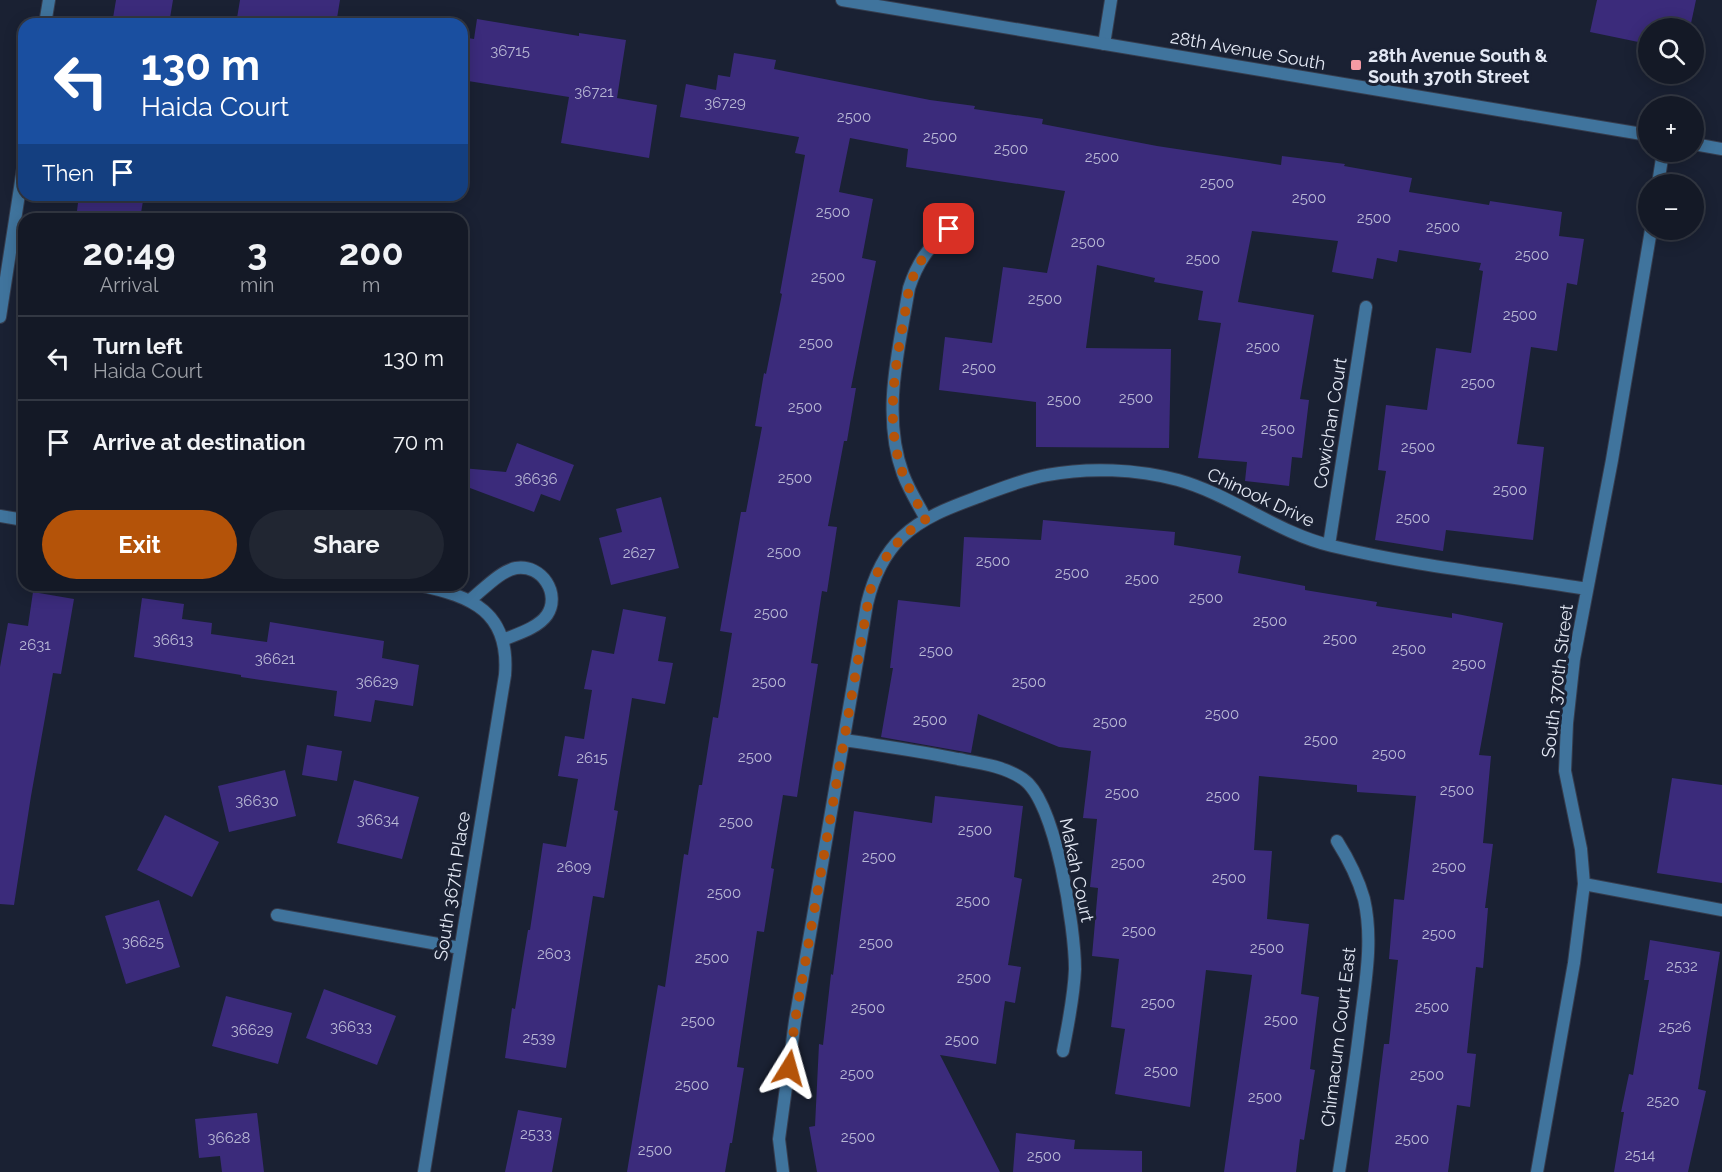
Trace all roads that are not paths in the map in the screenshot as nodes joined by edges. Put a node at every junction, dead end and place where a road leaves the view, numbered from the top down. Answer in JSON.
{"nodes":[{"id":1,"x":49,"y":0,"type":"edge"},
{"id":2,"x":843,"y":0,"type":"edge"},
{"id":3,"x":1111,"y":0,"type":"edge"},
{"id":4,"x":46,"y":18,"type":"edge"},
{"id":5,"x":1104,"y":44,"type":"junction"},
{"id":6,"x":1638,"y":133,"type":"edge"},
{"id":7,"x":1704,"y":146,"type":"edge"},
{"id":8,"x":1722,"y":149,"type":"edge"},
{"id":9,"x":18,"y":201,"type":"edge"},
{"id":10,"x":949,"y":229,"type":"dead end"},
{"id":11,"x":1649,"y":240,"type":"edge"},
{"id":12,"x":1366,"y":307,"type":"dead end"},
{"id":13,"x":0,"y":317,"type":"edge"},
{"id":14,"x":0,"y":516,"type":"edge"},
{"id":15,"x":18,"y":519,"type":"edge"},
{"id":16,"x":926,"y":519,"type":"junction"},
{"id":17,"x":1329,"y":545,"type":"junction"},
{"id":18,"x":1587,"y":589,"type":"junction"},
{"id":19,"x":447,"y":591,"type":"edge"},
{"id":20,"x":471,"y":600,"type":"junction"},
{"id":21,"x":503,"y":640,"type":"junction"},
{"id":22,"x":844,"y":740,"type":"junction"},
{"id":23,"x":1337,"y":841,"type":"dead end"},
{"id":24,"x":1584,"y":884,"type":"junction"},
{"id":25,"x":1722,"y":910,"type":"edge"},
{"id":26,"x":277,"y":915,"type":"dead end"},
{"id":27,"x":460,"y":948,"type":"junction"},
{"id":28,"x":1063,"y":1051,"type":"dead end"},
{"id":29,"x":424,"y":1172,"type":"edge"},
{"id":30,"x":783,"y":1172,"type":"edge"},
{"id":31,"x":1339,"y":1172,"type":"edge"},
{"id":32,"x":1537,"y":1172,"type":"edge"}],
"edges":[{"from":1,"to":4,"type":"street"},
{"from":2,"to":5,"type":"street","name":"28th Avenue South"},
{"from":3,"to":5,"type":"street"},
{"from":5,"to":6,"type":"street","name":"28th Avenue South"},
{"from":7,"to":8,"type":"street"},
{"from":9,"to":13,"type":"street"},
{"from":10,"to":16,"type":"street"},
{"from":11,"to":18,"type":"street","name":"South 370th Street"},
{"from":12,"to":17,"type":"street","name":"Cowichan Court"},
{"from":14,"to":15,"type":"street"},
{"from":16,"to":17,"type":"street","name":"Chinook Drive"},
{"from":16,"to":22,"type":"street","name":"Chinook Drive"},
{"from":17,"to":18,"type":"street","name":"Chinook Drive"},
{"from":18,"to":24,"type":"street","name":"South 370th Street"},
{"from":19,"to":20,"type":"street"},
{"from":20,"to":21,"type":"street","name":"South 367th Place"},
{"from":20,"to":21,"type":"street"},
{"from":21,"to":27,"type":"street","name":"South 367th Place"},
{"from":22,"to":28,"type":"street","name":"Makah Court"},
{"from":22,"to":30,"type":"street","name":"Chinook Drive"},
{"from":23,"to":31,"type":"street","name":"Chimacum Court East"},
{"from":24,"to":25,"type":"street"},
{"from":24,"to":32,"type":"street","name":"South 370th Street"},
{"from":26,"to":27,"type":"street"},
{"from":27,"to":29,"type":"street","name":"South 367th Place"}]}
